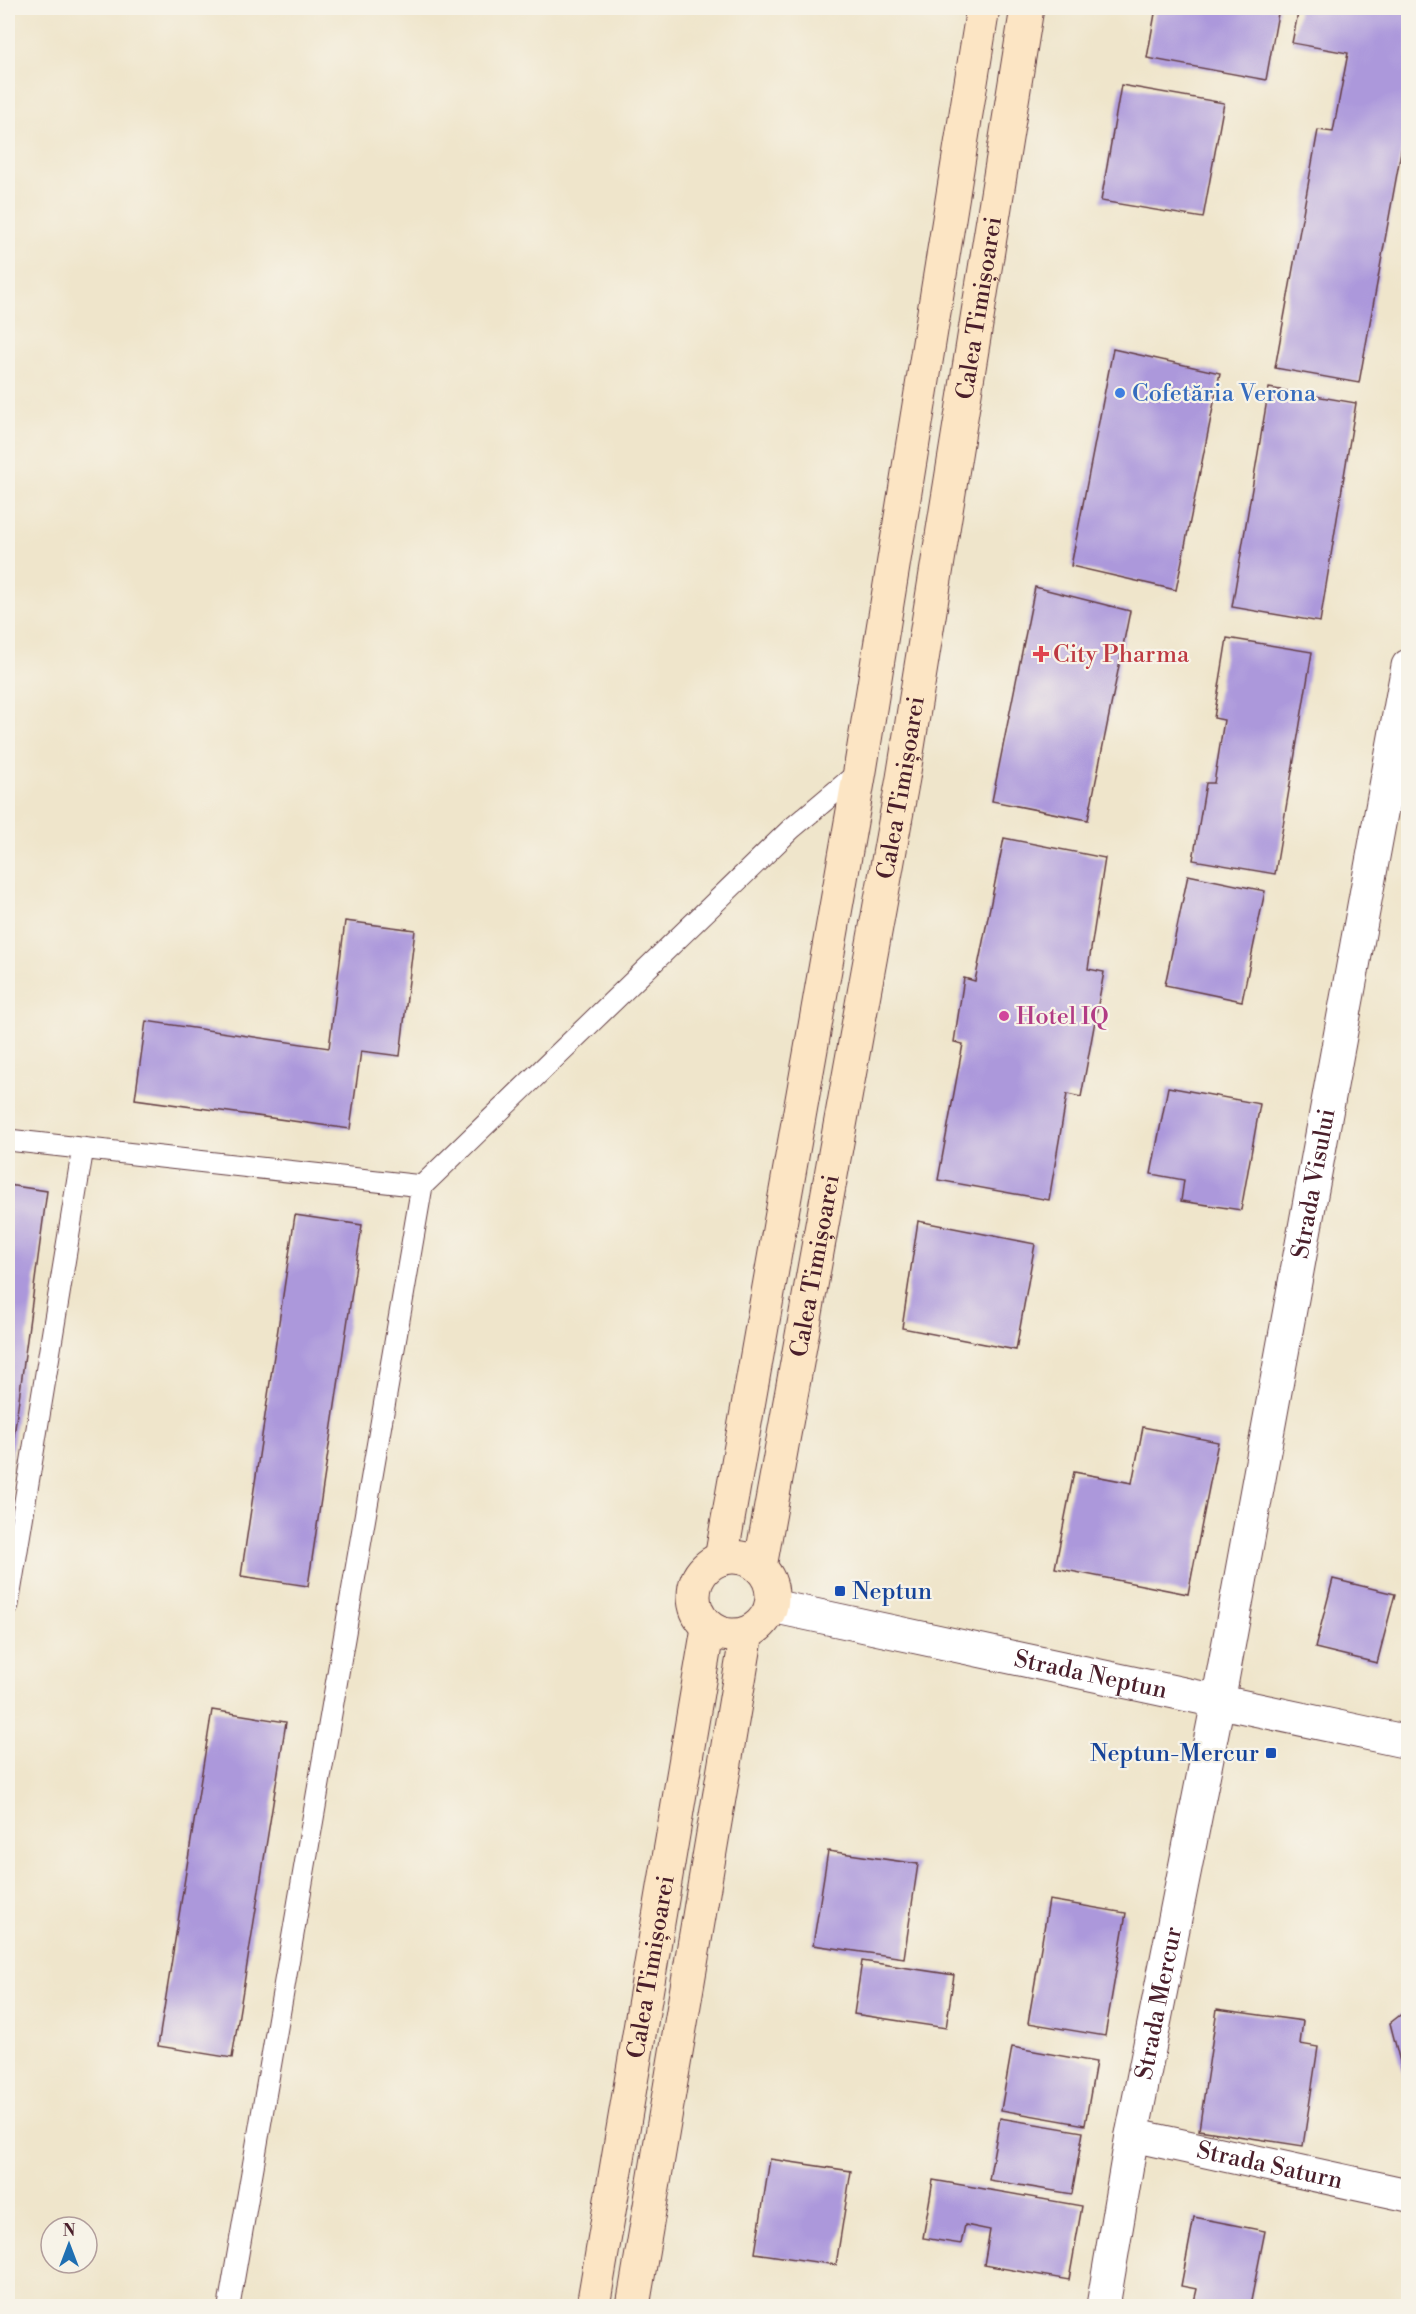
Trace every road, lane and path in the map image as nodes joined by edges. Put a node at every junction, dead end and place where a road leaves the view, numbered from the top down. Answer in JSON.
{"nodes":[{"id":1,"x":983,"y":8,"type":"edge"},
{"id":2,"x":1027,"y":8,"type":"edge"},
{"id":3,"x":1408,"y":666,"type":"edge"},
{"id":4,"x":860,"y":771,"type":"junction"},
{"id":5,"x":8,"y":1140,"type":"edge"},
{"id":6,"x":83,"y":1148,"type":"junction"},
{"id":7,"x":422,"y":1186,"type":"junction"},
{"id":8,"x":720,"y":1559,"type":"junction"},
{"id":9,"x":760,"y":1567,"type":"junction"},
{"id":10,"x":9,"y":1582,"type":"edge"},
{"id":11,"x":8,"y":1605,"type":"edge"},
{"id":12,"x":772,"y":1606,"type":"junction"},
{"id":13,"x":708,"y":1628,"type":"junction"},
{"id":14,"x":747,"y":1633,"type":"junction"},
{"id":15,"x":1218,"y":1702,"type":"junction"},
{"id":16,"x":1408,"y":1742,"type":"edge"},
{"id":17,"x":1132,"y":2135,"type":"junction"},
{"id":18,"x":1408,"y":2195,"type":"edge"},
{"id":19,"x":229,"y":2307,"type":"edge"},
{"id":20,"x":592,"y":2307,"type":"edge"},
{"id":21,"x":633,"y":2307,"type":"edge"},
{"id":22,"x":1103,"y":2307,"type":"edge"}],
"edges":[{"from":1,"to":4,"type":"main road","name":"Calea Timișoarei"},
{"from":2,"to":9,"type":"main road","name":"Calea Timișoarei"},
{"from":3,"to":15,"type":"street","name":"Strada Visului"},
{"from":4,"to":7,"type":"lane"},
{"from":4,"to":8,"type":"main road","name":"Calea Timișoarei"},
{"from":5,"to":6,"type":"lane"},
{"from":6,"to":7,"type":"lane"},
{"from":6,"to":10,"type":"lane"},
{"from":7,"to":19,"type":"lane"},
{"from":8,"to":9,"type":"main road"},
{"from":8,"to":13,"type":"main road"},
{"from":9,"to":12,"type":"main road"},
{"from":10,"to":11,"type":"lane"},
{"from":12,"to":14,"type":"main road"},
{"from":12,"to":15,"type":"street","name":"Strada Neptun"},
{"from":13,"to":14,"type":"main road"},
{"from":13,"to":20,"type":"main road","name":"Calea Timișoarei"},
{"from":14,"to":21,"type":"main road","name":"Calea Timișoarei"},
{"from":15,"to":16,"type":"street","name":"Strada Neptun"},
{"from":15,"to":17,"type":"street","name":"Strada Mercur"},
{"from":17,"to":18,"type":"street","name":"Strada Saturn"},
{"from":17,"to":22,"type":"street","name":"Strada Mercur"}]}
